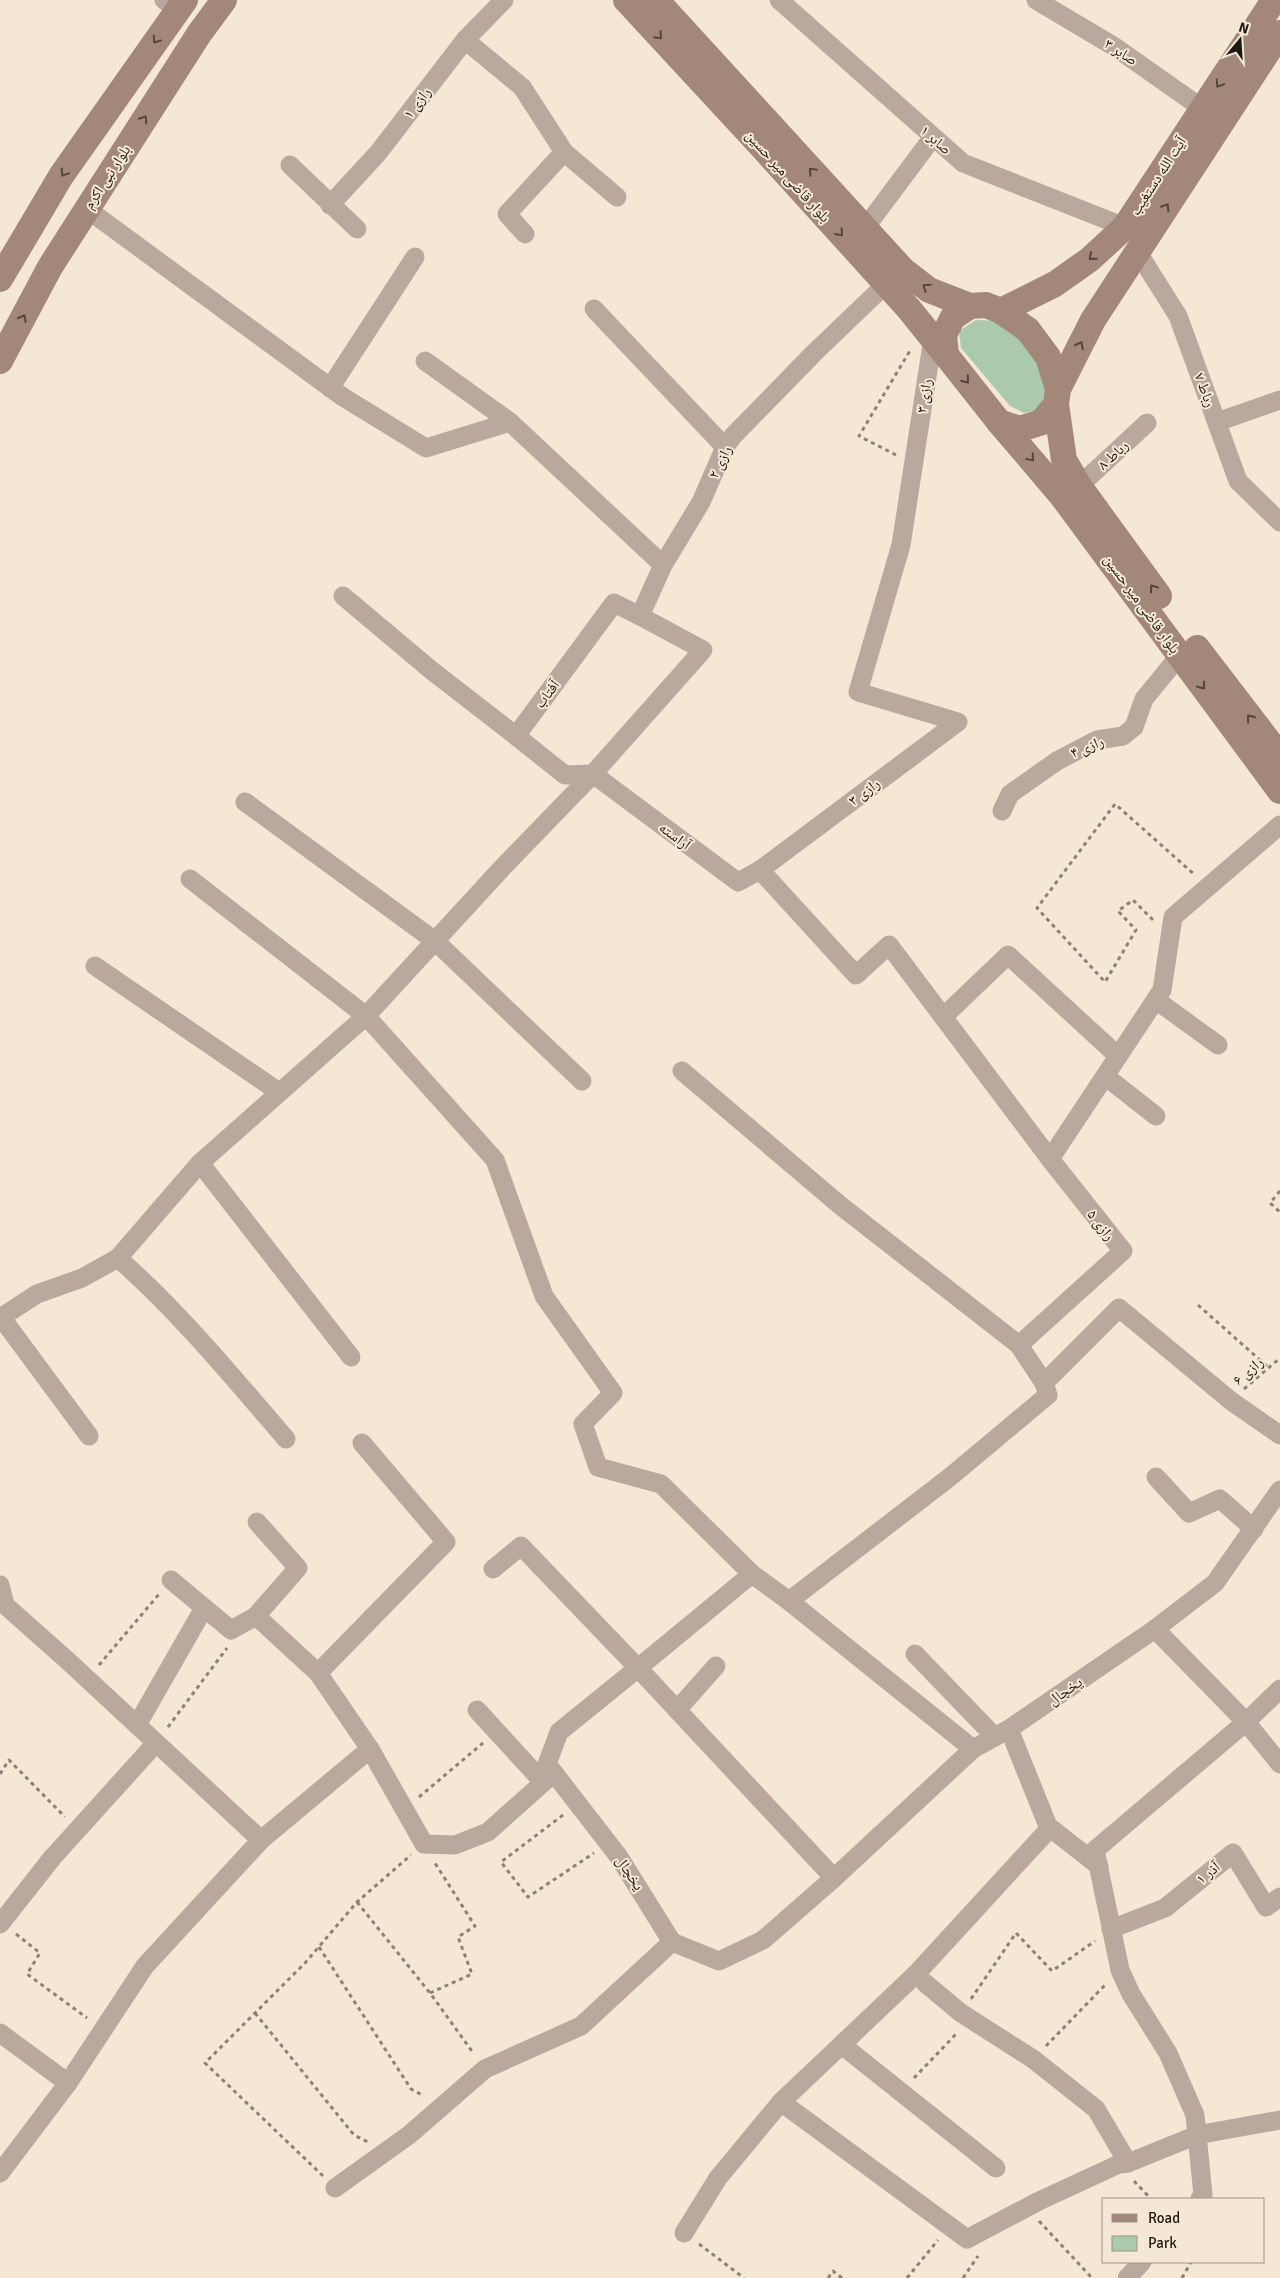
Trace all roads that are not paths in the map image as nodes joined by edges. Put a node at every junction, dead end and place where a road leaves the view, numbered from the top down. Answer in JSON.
{"nodes":[{"id":1,"x":224,"y":0,"type":"edge"},
{"id":2,"x":504,"y":0,"type":"edge"},
{"id":3,"x":626,"y":0,"type":"edge"},
{"id":4,"x":656,"y":0,"type":"edge"},
{"id":5,"x":779,"y":0,"type":"edge"},
{"id":6,"x":1036,"y":0,"type":"edge"},
{"id":7,"x":1274,"y":0,"type":"edge"},
{"id":8,"x":176,"y":3,"type":"edge"},
{"id":9,"x":1280,"y":33,"type":"edge"},
{"id":10,"x":465,"y":40,"type":"junction"},
{"id":11,"x":1203,"y":109,"type":"junction"},
{"id":12,"x":933,"y":137,"type":"junction"},
{"id":13,"x":564,"y":152,"type":"junction"},
{"id":14,"x":290,"y":165,"type":"dead end"},
{"id":15,"x":617,"y":197,"type":"dead end"},
{"id":16,"x":330,"y":205,"type":"junction"},
{"id":17,"x":87,"y":209,"type":"junction"},
{"id":18,"x":1124,"y":227,"type":"junction"},
{"id":19,"x":865,"y":228,"type":"junction"},
{"id":20,"x":357,"y":229,"type":"dead end"},
{"id":21,"x":525,"y":234,"type":"dead end"},
{"id":22,"x":1137,"y":251,"type":"junction"},
{"id":23,"x":415,"y":257,"type":"dead end"},
{"id":24,"x":0,"y":279,"type":"edge"},
{"id":25,"x":886,"y":284,"type":"junction"},
{"id":26,"x":970,"y":306,"type":"junction"},
{"id":27,"x":594,"y":308,"type":"dead end"},
{"id":28,"x":1001,"y":311,"type":"junction"},
{"id":29,"x":934,"y":340,"type":"junction"},
{"id":30,"x":0,"y":361,"type":"edge"},
{"id":31,"x":425,"y":361,"type":"dead end"},
{"id":32,"x":330,"y":388,"type":"junction"},
{"id":33,"x":1057,"y":396,"type":"junction"},
{"id":34,"x":1280,"y":400,"type":"edge"},
{"id":35,"x":510,"y":422,"type":"junction"},
{"id":36,"x":999,"y":422,"type":"junction"},
{"id":37,"x":1217,"y":422,"type":"junction"},
{"id":38,"x":1147,"y":424,"type":"dead end"},
{"id":39,"x":725,"y":447,"type":"junction"},
{"id":40,"x":1079,"y":486,"type":"junction"},
{"id":41,"x":1280,"y":522,"type":"edge"},
{"id":42,"x":663,"y":565,"type":"junction"},
{"id":43,"x":343,"y":596,"type":"dead end"},
{"id":44,"x":640,"y":616,"type":"junction"},
{"id":45,"x":1180,"y":655,"type":"junction"},
{"id":46,"x":516,"y":736,"type":"junction"},
{"id":47,"x":1280,"y":756,"type":"edge"},
{"id":48,"x":593,"y":774,"type":"junction"},
{"id":49,"x":1280,"y":791,"type":"edge"},
{"id":50,"x":245,"y":802,"type":"dead end"},
{"id":51,"x":1002,"y":811,"type":"dead end"},
{"id":52,"x":1280,"y":826,"type":"edge"},
{"id":53,"x":760,"y":870,"type":"junction"},
{"id":54,"x":190,"y":879,"type":"dead end"},
{"id":55,"x":435,"y":941,"type":"junction"},
{"id":56,"x":95,"y":966,"type":"dead end"},
{"id":57,"x":1156,"y":1000,"type":"junction"},
{"id":58,"x":366,"y":1016,"type":"junction"},
{"id":59,"x":943,"y":1017,"type":"junction"},
{"id":60,"x":1218,"y":1044,"type":"dead end"},
{"id":61,"x":1118,"y":1056,"type":"junction"},
{"id":62,"x":682,"y":1071,"type":"dead end"},
{"id":63,"x":1105,"y":1076,"type":"junction"},
{"id":64,"x":582,"y":1081,"type":"dead end"},
{"id":65,"x":278,"y":1092,"type":"junction"},
{"id":66,"x":1156,"y":1116,"type":"dead end"},
{"id":67,"x":1050,"y":1159,"type":"junction"},
{"id":68,"x":200,"y":1163,"type":"junction"},
{"id":69,"x":118,"y":1258,"type":"junction"},
{"id":70,"x":0,"y":1318,"type":"edge"},
{"id":71,"x":1019,"y":1345,"type":"junction"},
{"id":72,"x":351,"y":1357,"type":"dead end"},
{"id":73,"x":1044,"y":1383,"type":"junction"},
{"id":74,"x":1280,"y":1435,"type":"edge"},
{"id":75,"x":89,"y":1436,"type":"dead end"},
{"id":76,"x":286,"y":1439,"type":"dead end"},
{"id":77,"x":362,"y":1443,"type":"dead end"},
{"id":78,"x":1156,"y":1477,"type":"dead end"},
{"id":79,"x":1280,"y":1490,"type":"edge"},
{"id":80,"x":257,"y":1522,"type":"dead end"},
{"id":81,"x":1254,"y":1529,"type":"junction"},
{"id":82,"x":494,"y":1569,"type":"dead end"},
{"id":83,"x":752,"y":1574,"type":"junction"},
{"id":84,"x":171,"y":1580,"type":"road end"},
{"id":85,"x":0,"y":1585,"type":"edge"},
{"id":86,"x":789,"y":1601,"type":"junction"},
{"id":87,"x":204,"y":1608,"type":"junction"},
{"id":88,"x":252,"y":1618,"type":"junction"},
{"id":89,"x":1155,"y":1629,"type":"junction"},
{"id":90,"x":915,"y":1654,"type":"dead end"},
{"id":91,"x":716,"y":1666,"type":"dead end"},
{"id":92,"x":638,"y":1668,"type":"junction"},
{"id":93,"x":318,"y":1673,"type":"junction"},
{"id":94,"x":1280,"y":1688,"type":"edge"},
{"id":95,"x":477,"y":1710,"type":"dead end"},
{"id":96,"x":677,"y":1710,"type":"junction"},
{"id":97,"x":1246,"y":1722,"type":"junction"},
{"id":98,"x":137,"y":1725,"type":"junction"},
{"id":99,"x":1002,"y":1733,"type":"junction"},
{"id":100,"x":156,"y":1743,"type":"junction"},
{"id":101,"x":370,"y":1749,"type":"junction"},
{"id":102,"x":973,"y":1749,"type":"junction"},
{"id":103,"x":1280,"y":1764,"type":"edge"},
{"id":104,"x":549,"y":1778,"type":"junction"},
{"id":105,"x":1050,"y":1828,"type":"junction"},
{"id":106,"x":261,"y":1840,"type":"junction"},
{"id":107,"x":1099,"y":1866,"type":"junction"},
{"id":108,"x":834,"y":1878,"type":"junction"},
{"id":109,"x":1280,"y":1897,"type":"edge"},
{"id":110,"x":1,"y":1923,"type":"edge"},
{"id":111,"x":1111,"y":1929,"type":"junction"},
{"id":112,"x":672,"y":1942,"type":"junction"},
{"id":113,"x":925,"y":1983,"type":"dead end"},
{"id":114,"x":0,"y":2033,"type":"edge"},
{"id":115,"x":842,"y":2045,"type":"junction"},
{"id":116,"x":68,"y":2083,"type":"junction"},
{"id":117,"x":780,"y":2102,"type":"junction"},
{"id":118,"x":1280,"y":2120,"type":"edge"},
{"id":119,"x":1197,"y":2135,"type":"junction"},
{"id":120,"x":1128,"y":2163,"type":"junction"},
{"id":121,"x":996,"y":2168,"type":"dead end"},
{"id":122,"x":0,"y":2173,"type":"edge"},
{"id":123,"x":335,"y":2188,"type":"road end"},
{"id":124,"x":1201,"y":2197,"type":"edge"},
{"id":125,"x":684,"y":2233,"type":"road end"},
{"id":126,"x":1141,"y":2263,"type":"edge"},
{"id":127,"x":1127,"y":2278,"type":"edge"}],
"edges":[{"from":17,"to":1,"type":"main road","name":"بلوار نبی اکرم","one_way":true},
{"from":2,"to":10,"type":"street","name":"رازی ۱"},
{"from":3,"to":25,"type":"main road","name":"بلوار قاضی میر حسین","one_way":true},
{"from":19,"to":4,"type":"main road","name":"بلوار قاضی میر حسین","one_way":true},
{"from":5,"to":12,"type":"street","name":"صابر ۱"},
{"from":6,"to":11,"type":"street","name":"صابر ۳"},
{"from":7,"to":11,"type":"main road","name":"آیت الله دستغیب","one_way":true},
{"from":8,"to":24,"type":"main road","one_way":true},
{"from":22,"to":9,"type":"main road","name":"آیت الله دستغیب","one_way":true},
{"from":10,"to":13,"type":"street"},
{"from":10,"to":16,"type":"street","name":"رازی ۱"},
{"from":11,"to":18,"type":"main road","name":"آیت الله دستغیب"},
{"from":12,"to":18,"type":"street","name":"صابر ۱"},
{"from":12,"to":19,"type":"street"},
{"from":13,"to":15,"type":"street"},
{"from":13,"to":21,"type":"street"},
{"from":14,"to":16,"type":"street"},
{"from":16,"to":20,"type":"street"},
{"from":30,"to":17,"type":"main road","name":"بلوار نبی اکرم","one_way":true},
{"from":17,"to":32,"type":"street"},
{"from":18,"to":28,"type":"main road","name":"آیت الله دستغیب","one_way":true},
{"from":26,"to":19,"type":"main road","name":"بلوار قاضی میر حسین","one_way":true},
{"from":33,"to":22,"type":"main road","name":"آیت الله دستغیب","one_way":true},
{"from":22,"to":37,"type":"street","name":"رباط ۷"},
{"from":23,"to":32,"type":"street"},
{"from":25,"to":29,"type":"main road","name":"بلوار قاضی میر حسین"},
{"from":25,"to":39,"type":"street","name":"رازی ۲"},
{"from":26,"to":28,"type":"main road","name":"بلوار قاضی میر حسین"},
{"from":26,"to":29,"type":"main road"},
{"from":27,"to":39,"type":"street"},
{"from":28,"to":33,"type":"main road","name":"بلوار قاضی میر حسین"},
{"from":29,"to":36,"type":"main road","name":"بلوار قاضی میر حسین","one_way":true},
{"from":29,"to":53,"type":"street","name":"رازی ۳"},
{"from":31,"to":35,"type":"street"},
{"from":32,"to":35,"type":"street"},
{"from":33,"to":36,"type":"main road","name":"آیت الله دستغیب"},
{"from":33,"to":40,"type":"main road","name":"بلوار قاضی میر حسین"},
{"from":34,"to":37,"type":"street"},
{"from":35,"to":42,"type":"street"},
{"from":36,"to":45,"type":"main road","name":"بلوار قاضی میر حسین","one_way":true},
{"from":37,"to":41,"type":"street","name":"رباط ۷"},
{"from":38,"to":40,"type":"street","name":"رباط ۸"},
{"from":39,"to":42,"type":"street","name":"رازی ۲"},
{"from":47,"to":40,"type":"main road","name":"بلوار قاضی میر حسین","one_way":true},
{"from":42,"to":44,"type":"street","name":"رازی ۲"},
{"from":43,"to":46,"type":"street"},
{"from":44,"to":46,"type":"street","name":"آفتاب"},
{"from":44,"to":48,"type":"street"},
{"from":45,"to":49,"type":"main road","name":"بلوار قاضی میر حسین","one_way":true},
{"from":45,"to":51,"type":"street","name":"رازی ۴"},
{"from":46,"to":48,"type":"street"},
{"from":48,"to":53,"type":"street","name":"آراسته"},
{"from":48,"to":55,"type":"street"},
{"from":50,"to":55,"type":"street"},
{"from":52,"to":57,"type":"street"},
{"from":53,"to":59,"type":"street"},
{"from":54,"to":58,"type":"street"},
{"from":55,"to":58,"type":"street"},
{"from":55,"to":64,"type":"street"},
{"from":56,"to":65,"type":"street"},
{"from":57,"to":60,"type":"street"},
{"from":57,"to":61,"type":"street"},
{"from":58,"to":65,"type":"street"},
{"from":58,"to":83,"type":"street"},
{"from":59,"to":61,"type":"street"},
{"from":59,"to":67,"type":"street"},
{"from":61,"to":63,"type":"street"},
{"from":62,"to":71,"type":"street"},
{"from":63,"to":66,"type":"street"},
{"from":63,"to":67,"type":"street"},
{"from":65,"to":68,"type":"street"},
{"from":67,"to":71,"type":"street","name":"رازی ۵"},
{"from":68,"to":69,"type":"street"},
{"from":68,"to":72,"type":"street"},
{"from":69,"to":70,"type":"street"},
{"from":69,"to":76,"type":"street"},
{"from":70,"to":75,"type":"street"},
{"from":71,"to":73,"type":"street"},
{"from":73,"to":74,"type":"street"},
{"from":73,"to":86,"type":"street"},
{"from":77,"to":93,"type":"street"},
{"from":78,"to":81,"type":"street"},
{"from":79,"to":81,"type":"street","name":"یخچال"},
{"from":80,"to":88,"type":"street"},
{"from":81,"to":89,"type":"street","name":"یخچال"},
{"from":82,"to":92,"type":"street"},
{"from":83,"to":86,"type":"street"},
{"from":83,"to":92,"type":"street"},
{"from":84,"to":87,"type":"street"},
{"from":85,"to":98,"type":"street"},
{"from":86,"to":102,"type":"street"},
{"from":87,"to":88,"type":"street"},
{"from":87,"to":98,"type":"street"},
{"from":88,"to":93,"type":"street"},
{"from":89,"to":97,"type":"street"},
{"from":89,"to":99,"type":"street","name":"یخچال"},
{"from":90,"to":99,"type":"street"},
{"from":91,"to":96,"type":"street"},
{"from":92,"to":96,"type":"street"},
{"from":92,"to":104,"type":"street"},
{"from":93,"to":101,"type":"street"},
{"from":94,"to":97,"type":"street"},
{"from":95,"to":104,"type":"street","name":"یخچال"},
{"from":96,"to":108,"type":"street"},
{"from":97,"to":103,"type":"street"},
{"from":97,"to":107,"type":"street"},
{"from":98,"to":100,"type":"street"},
{"from":99,"to":102,"type":"street","name":"یخچال"},
{"from":99,"to":105,"type":"street"},
{"from":100,"to":106,"type":"street"},
{"from":100,"to":110,"type":"street"},
{"from":101,"to":104,"type":"street"},
{"from":101,"to":106,"type":"street"},
{"from":102,"to":108,"type":"street","name":"یخچال"},
{"from":104,"to":112,"type":"street","name":"یخچال"},
{"from":105,"to":107,"type":"street"},
{"from":105,"to":115,"type":"street"},
{"from":106,"to":116,"type":"street"},
{"from":107,"to":111,"type":"street"},
{"from":108,"to":112,"type":"street","name":"یخچال"},
{"from":109,"to":111,"type":"street","name":"آذر ۱"},
{"from":111,"to":119,"type":"street"},
{"from":112,"to":123,"type":"street"},
{"from":113,"to":120,"type":"street"},
{"from":114,"to":116,"type":"street"},
{"from":115,"to":117,"type":"street"},
{"from":115,"to":121,"type":"street"},
{"from":116,"to":122,"type":"street"},
{"from":117,"to":120,"type":"street"},
{"from":117,"to":125,"type":"street"},
{"from":118,"to":119,"type":"street"},
{"from":119,"to":120,"type":"street"},
{"from":119,"to":124,"type":"street"},
{"from":126,"to":127,"type":"street"}]}
